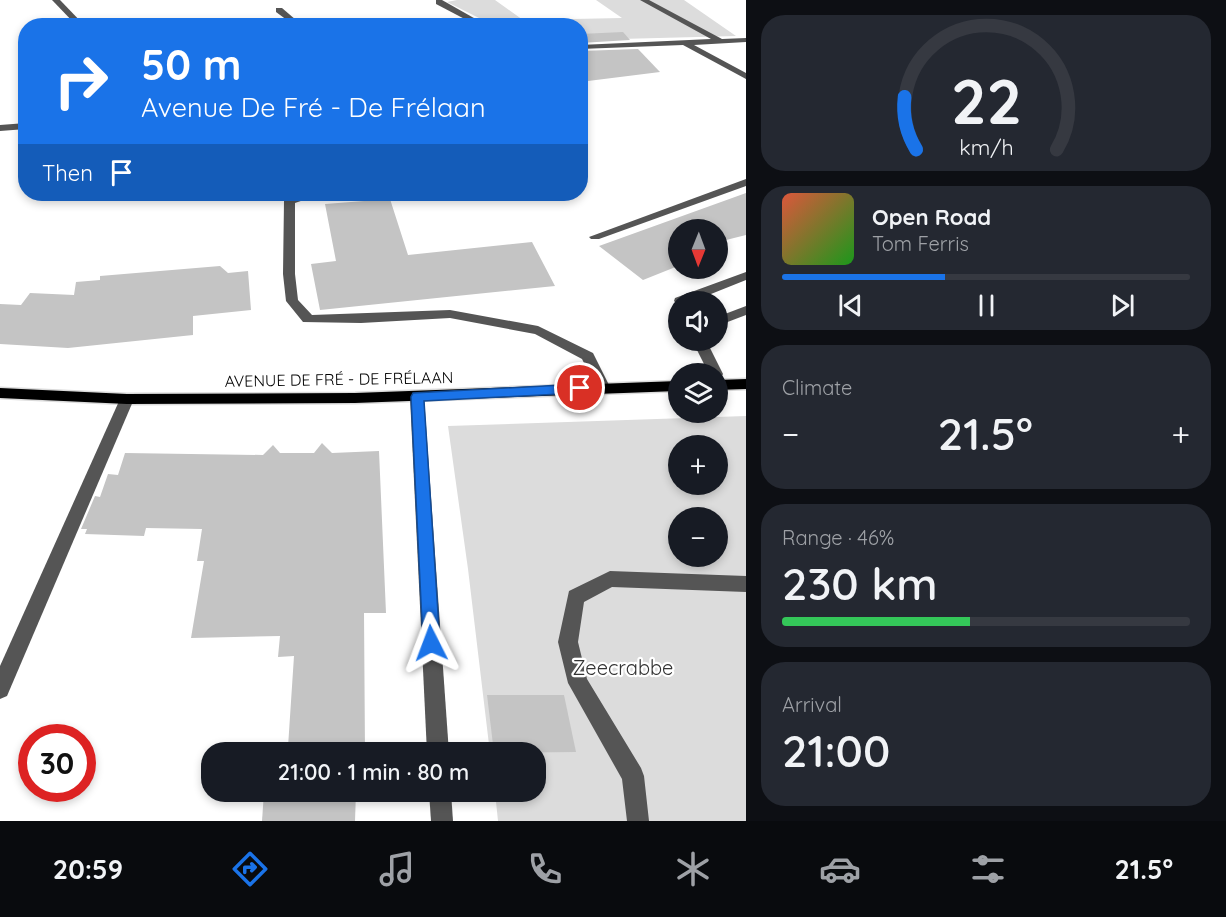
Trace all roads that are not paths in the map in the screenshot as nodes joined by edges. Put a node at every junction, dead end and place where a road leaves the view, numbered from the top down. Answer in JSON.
{"nodes":[{"id":1,"x":56,"y":0,"type":"edge"},
{"id":2,"x":644,"y":0,"type":"edge"},
{"id":3,"x":439,"y":3,"type":"dead end"},
{"id":4,"x":279,"y":10,"type":"dead end"},
{"id":5,"x":74,"y":18,"type":"edge"},
{"id":6,"x":290,"y":18,"type":"edge"},
{"id":7,"x":470,"y":18,"type":"edge"},
{"id":8,"x":719,"y":40,"type":"junction"},
{"id":9,"x":746,"y":40,"type":"edge"},
{"id":10,"x":684,"y":42,"type":"junction"},
{"id":11,"x":588,"y":47,"type":"edge"},
{"id":12,"x":746,"y":76,"type":"edge"},
{"id":13,"x":18,"y":127,"type":"edge"},
{"id":14,"x":0,"y":128,"type":"edge"},
{"id":15,"x":746,"y":182,"type":"edge"},
{"id":16,"x":290,"y":201,"type":"edge"},
{"id":17,"x":595,"y":237,"type":"dead end"},
{"id":18,"x":746,"y":276,"type":"edge"},
{"id":19,"x":706,"y":291,"type":"edge"},
{"id":20,"x":746,"y":310,"type":"edge"},
{"id":21,"x":728,"y":317,"type":"edge"},
{"id":22,"x":728,"y":381,"type":"edge"},
{"id":23,"x":746,"y":384,"type":"edge"},
{"id":24,"x":668,"y":386,"type":"edge"},
{"id":25,"x":603,"y":387,"type":"junction"},
{"id":26,"x":0,"y":393,"type":"edge"},
{"id":27,"x":417,"y":397,"type":"junction"},
{"id":28,"x":127,"y":399,"type":"junction"},
{"id":29,"x":746,"y":584,"type":"edge"},
{"id":30,"x":0,"y":689,"type":"edge"},
{"id":31,"x":437,"y":742,"type":"edge"},
{"id":32,"x":441,"y":802,"type":"edge"},
{"id":33,"x":442,"y":821,"type":"edge"},
{"id":34,"x":638,"y":821,"type":"edge"}],
"edges":[{"from":1,"to":5,"type":"street"},
{"from":2,"to":8,"type":"street"},
{"from":3,"to":7,"type":"street"},
{"from":4,"to":6,"type":"street"},
{"from":8,"to":9,"type":"street"},
{"from":8,"to":10,"type":"street"},
{"from":10,"to":11,"type":"street"},
{"from":10,"to":12,"type":"street"},
{"from":13,"to":14,"type":"street"},
{"from":15,"to":17,"type":"street"},
{"from":16,"to":25,"type":"street"},
{"from":18,"to":19,"type":"street"},
{"from":20,"to":21,"type":"street"},
{"from":22,"to":23,"type":"main road"},
{"from":24,"to":25,"type":"main road","name":"AVENUE DE FRÉ - DE FRÉLAAN"},
{"from":25,"to":27,"type":"main road","name":"AVENUE DE FRÉ - DE FRÉLAAN"},
{"from":26,"to":28,"type":"main road","name":"AVENUE DE FRÉ - DE FRÉLAAN"},
{"from":27,"to":28,"type":"main road","name":"AVENUE DE FRÉ - DE FRÉLAAN"},
{"from":27,"to":31,"type":"street"},
{"from":28,"to":30,"type":"street"},
{"from":29,"to":34,"type":"street"},
{"from":32,"to":33,"type":"street"}]}
